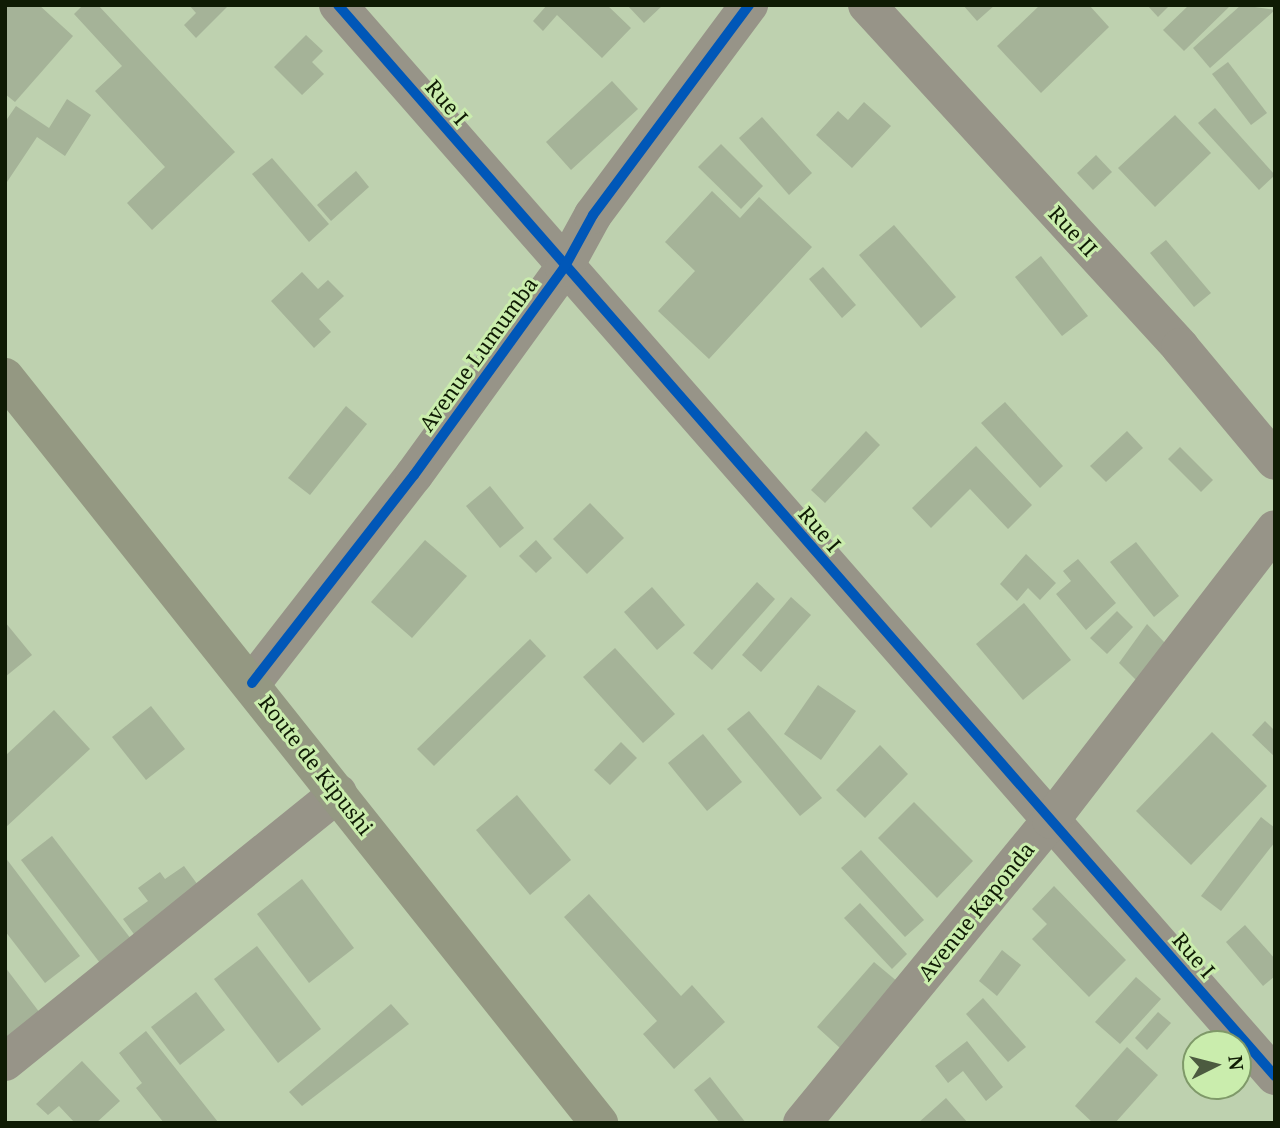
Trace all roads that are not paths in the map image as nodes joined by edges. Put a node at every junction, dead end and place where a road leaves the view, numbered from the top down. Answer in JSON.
{"nodes":[{"id":1,"x":338,"y":5,"type":"edge"},
{"id":2,"x":749,"y":5,"type":"edge"},
{"id":3,"x":867,"y":5,"type":"edge"},
{"id":4,"x":564,"y":268,"type":"junction"},
{"id":5,"x":5,"y":377,"type":"edge"},
{"id":6,"x":1275,"y":461,"type":"edge"},
{"id":7,"x":1275,"y":529,"type":"edge"},
{"id":8,"x":252,"y":683,"type":"junction"},
{"id":9,"x":338,"y":793,"type":"junction"},
{"id":10,"x":1051,"y":820,"type":"junction"},
{"id":11,"x":5,"y":1062,"type":"edge"},
{"id":12,"x":1275,"y":1076,"type":"edge"},
{"id":13,"x":599,"y":1123,"type":"edge"},
{"id":14,"x":802,"y":1123,"type":"edge"}],
"edges":[{"from":1,"to":4,"type":"street","name":"Rue I"},
{"from":2,"to":4,"type":"street","name":"Avenue Lumumba"},
{"from":3,"to":6,"type":"street","name":"Rue II"},
{"from":4,"to":8,"type":"street","name":"Avenue Lumumba"},
{"from":4,"to":10,"type":"street","name":"Rue I"},
{"from":5,"to":8,"type":"highway","name":"Route de Kipushi"},
{"from":7,"to":10,"type":"street","name":"Avenue Kaponda"},
{"from":8,"to":9,"type":"highway","name":"Route de Kipushi"},
{"from":9,"to":11,"type":"street"},
{"from":9,"to":13,"type":"highway","name":"Route de Kipushi"},
{"from":10,"to":12,"type":"street","name":"Rue I"},
{"from":10,"to":14,"type":"street","name":"Avenue Kaponda"}]}
